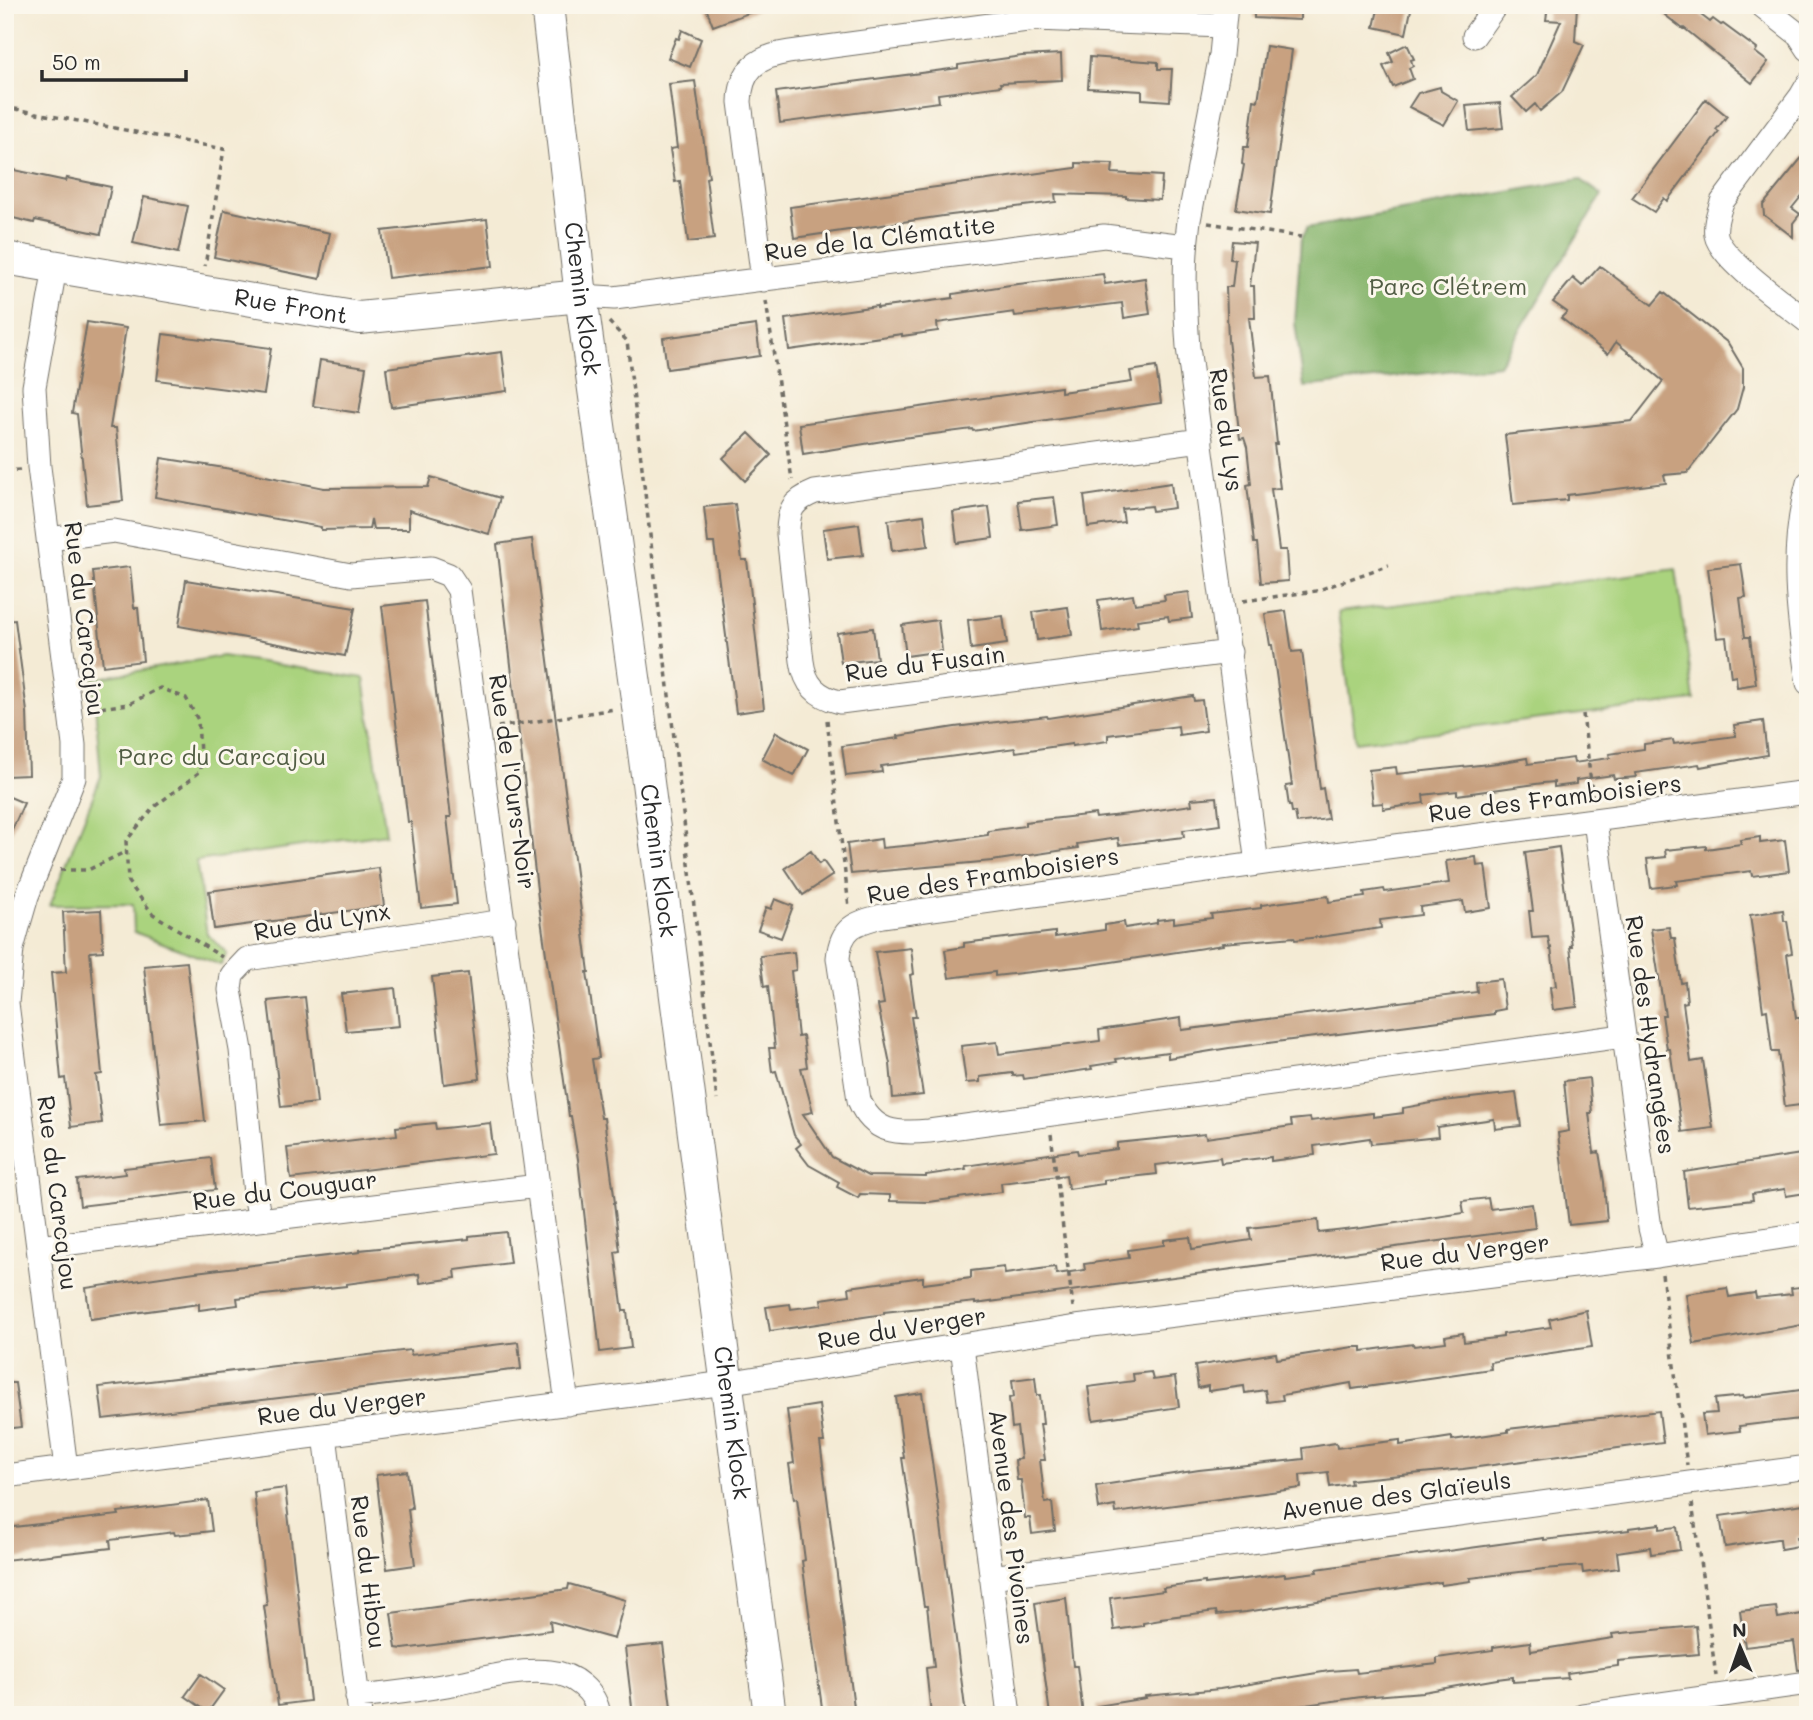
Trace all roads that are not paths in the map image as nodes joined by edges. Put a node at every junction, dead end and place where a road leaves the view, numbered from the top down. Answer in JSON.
{"nodes":[{"id":1,"x":547,"y":5,"type":"edge"},
{"id":2,"x":1496,"y":5,"type":"edge"},
{"id":3,"x":1761,"y":5,"type":"edge"},
{"id":4,"x":1225,"y":16,"type":"edge"},
{"id":5,"x":1474,"y":36,"type":"dead end"},
{"id":6,"x":1808,"y":49,"type":"edge"},
{"id":7,"x":1808,"y":84,"type":"edge"},
{"id":8,"x":1185,"y":246,"type":"junction"},
{"id":9,"x":5,"y":258,"type":"edge"},
{"id":10,"x":55,"y":268,"type":"junction"},
{"id":11,"x":763,"y":280,"type":"junction"},
{"id":12,"x":581,"y":296,"type":"junction"},
{"id":13,"x":1808,"y":322,"type":"edge"},
{"id":14,"x":1201,"y":440,"type":"junction"},
{"id":15,"x":1808,"y":483,"type":"edge"},
{"id":16,"x":48,"y":538,"type":"junction"},
{"id":17,"x":1230,"y":652,"type":"junction"},
{"id":18,"x":1808,"y":683,"type":"edge"},
{"id":19,"x":1808,"y":792,"type":"edge"},
{"id":20,"x":1595,"y":821,"type":"junction"},
{"id":21,"x":1257,"y":864,"type":"junction"},
{"id":22,"x":504,"y":921,"type":"junction"},
{"id":23,"x":1623,"y":1036,"type":"junction"},
{"id":24,"x":538,"y":1186,"type":"junction"},
{"id":25,"x":260,"y":1220,"type":"junction"},
{"id":26,"x":1808,"y":1233,"type":"edge"},
{"id":27,"x":38,"y":1247,"type":"junction"},
{"id":28,"x":1657,"y":1256,"type":"junction"},
{"id":29,"x":962,"y":1346,"type":"junction"},
{"id":30,"x":726,"y":1383,"type":"junction"},
{"id":31,"x":567,"y":1404,"type":"junction"},
{"id":32,"x":325,"y":1435,"type":"junction"},
{"id":33,"x":1808,"y":1467,"type":"edge"},
{"id":34,"x":66,"y":1468,"type":"junction"},
{"id":35,"x":5,"y":1476,"type":"edge"},
{"id":36,"x":991,"y":1577,"type":"junction"},
{"id":37,"x":1808,"y":1684,"type":"edge"},
{"id":38,"x":358,"y":1706,"type":"edge"},
{"id":39,"x":599,"y":1715,"type":"edge"},
{"id":40,"x":770,"y":1715,"type":"edge"},
{"id":41,"x":1009,"y":1715,"type":"edge"},
{"id":42,"x":1583,"y":1715,"type":"edge"}],
"edges":[{"from":1,"to":12,"type":"main road","name":"Chemin Klock"},
{"from":2,"to":5,"type":"street"},
{"from":3,"to":6,"type":"street"},
{"from":4,"to":8,"type":"street","name":"Rue du Lys"},
{"from":4,"to":11,"type":"street"},
{"from":7,"to":13,"type":"street"},
{"from":8,"to":11,"type":"street","name":"Rue de la Clématite"},
{"from":8,"to":14,"type":"street","name":"Rue du Lys"},
{"from":9,"to":10,"type":"main road","name":"Rue Front"},
{"from":10,"to":12,"type":"main road","name":"Rue Front"},
{"from":10,"to":16,"type":"street","name":"Rue du Carcajou"},
{"from":11,"to":12,"type":"street","name":"Rue de la Clématite"},
{"from":12,"to":30,"type":"main road","name":"Chemin Klock"},
{"from":14,"to":17,"type":"street","name":"Rue du Lys"},
{"from":14,"to":17,"type":"street","name":"Rue du Fusain"},
{"from":15,"to":18,"type":"street"},
{"from":16,"to":22,"type":"street","name":"Rue de l'Ours-Noir"},
{"from":16,"to":27,"type":"street","name":"Rue du Carcajou"},
{"from":17,"to":21,"type":"street","name":"Rue du Lys"},
{"from":19,"to":20,"type":"street","name":"Rue des Framboisiers"},
{"from":20,"to":21,"type":"street","name":"Rue des Framboisiers"},
{"from":20,"to":23,"type":"street","name":"Rue des Hydrangées"},
{"from":21,"to":23,"type":"street","name":"Rue des Framboisiers"},
{"from":22,"to":24,"type":"street","name":"Rue de l'Ours-Noir"},
{"from":22,"to":25,"type":"street","name":"Rue du Lynx"},
{"from":23,"to":28,"type":"street","name":"Rue des Hydrangées"},
{"from":24,"to":25,"type":"street","name":"Rue du Couguar"},
{"from":24,"to":31,"type":"street","name":"Rue de l'Ours-Noir"},
{"from":25,"to":27,"type":"street","name":"Rue du Couguar"},
{"from":26,"to":28,"type":"street","name":"Rue du Verger"},
{"from":27,"to":34,"type":"street","name":"Rue du Carcajou"},
{"from":28,"to":29,"type":"street","name":"Rue du Verger"},
{"from":29,"to":30,"type":"street","name":"Rue du Verger"},
{"from":29,"to":36,"type":"street","name":"Avenue des Pivoines"},
{"from":30,"to":31,"type":"street","name":"Rue du Verger"},
{"from":30,"to":40,"type":"main road","name":"Chemin Klock"},
{"from":31,"to":32,"type":"street","name":"Rue du Verger"},
{"from":32,"to":34,"type":"street","name":"Rue du Verger"},
{"from":32,"to":38,"type":"street","name":"Rue du Hibou"},
{"from":33,"to":36,"type":"street","name":"Avenue des Glaïeuls"},
{"from":34,"to":35,"type":"street","name":"Rue du Verger"},
{"from":36,"to":41,"type":"street","name":"Avenue des Pivoines"},
{"from":37,"to":42,"type":"street"},
{"from":38,"to":39,"type":"street"}]}
